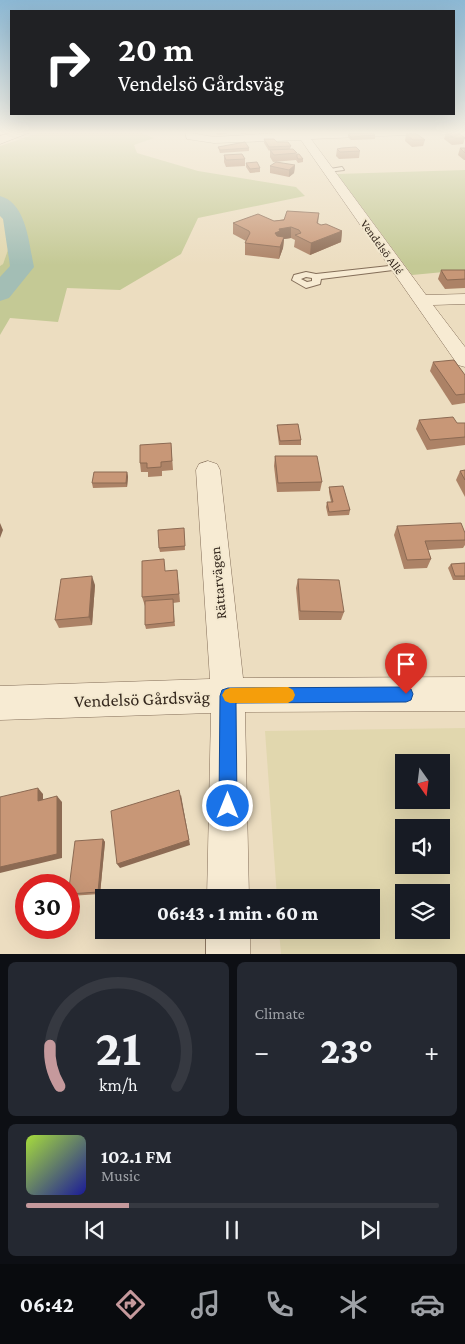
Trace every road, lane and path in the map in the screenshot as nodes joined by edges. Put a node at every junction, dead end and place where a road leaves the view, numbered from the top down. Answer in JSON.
{"nodes":[{"id":1,"x":332,"y":177,"type":"edge"},
{"id":2,"x":398,"y":268,"type":"junction"},
{"id":3,"x":316,"y":277,"type":"dead end"},
{"id":4,"x":465,"y":299,"type":"edge"},
{"id":5,"x":422,"y":300,"type":"junction"},
{"id":6,"x":465,"y":360,"type":"edge"},
{"id":7,"x":208,"y":470,"type":"dead end"},
{"id":8,"x":465,"y":694,"type":"edge"},
{"id":9,"x":228,"y":696,"type":"junction"},
{"id":10,"x":0,"y":703,"type":"edge"},
{"id":11,"x":228,"y":889,"type":"edge"},
{"id":12,"x":228,"y":939,"type":"edge"},
{"id":13,"x":228,"y":954,"type":"edge"}],
"edges":[{"from":1,"to":2,"type":"street","name":"Vendelsö Allé"},
{"from":2,"to":3,"type":"lane"},
{"from":2,"to":5,"type":"street","name":"Vendelsö Allé"},
{"from":4,"to":5,"type":"street"},
{"from":5,"to":6,"type":"street","name":"Vendelsö Allé"},
{"from":7,"to":9,"type":"street","name":"Rättarvägen"},
{"from":8,"to":9,"type":"street","name":"Vendelsö Gårdsväg"},
{"from":9,"to":10,"type":"street","name":"Vendelsö Gårdsväg"},
{"from":9,"to":11,"type":"street","name":"Rättarvägen"},
{"from":12,"to":13,"type":"street"}]}
